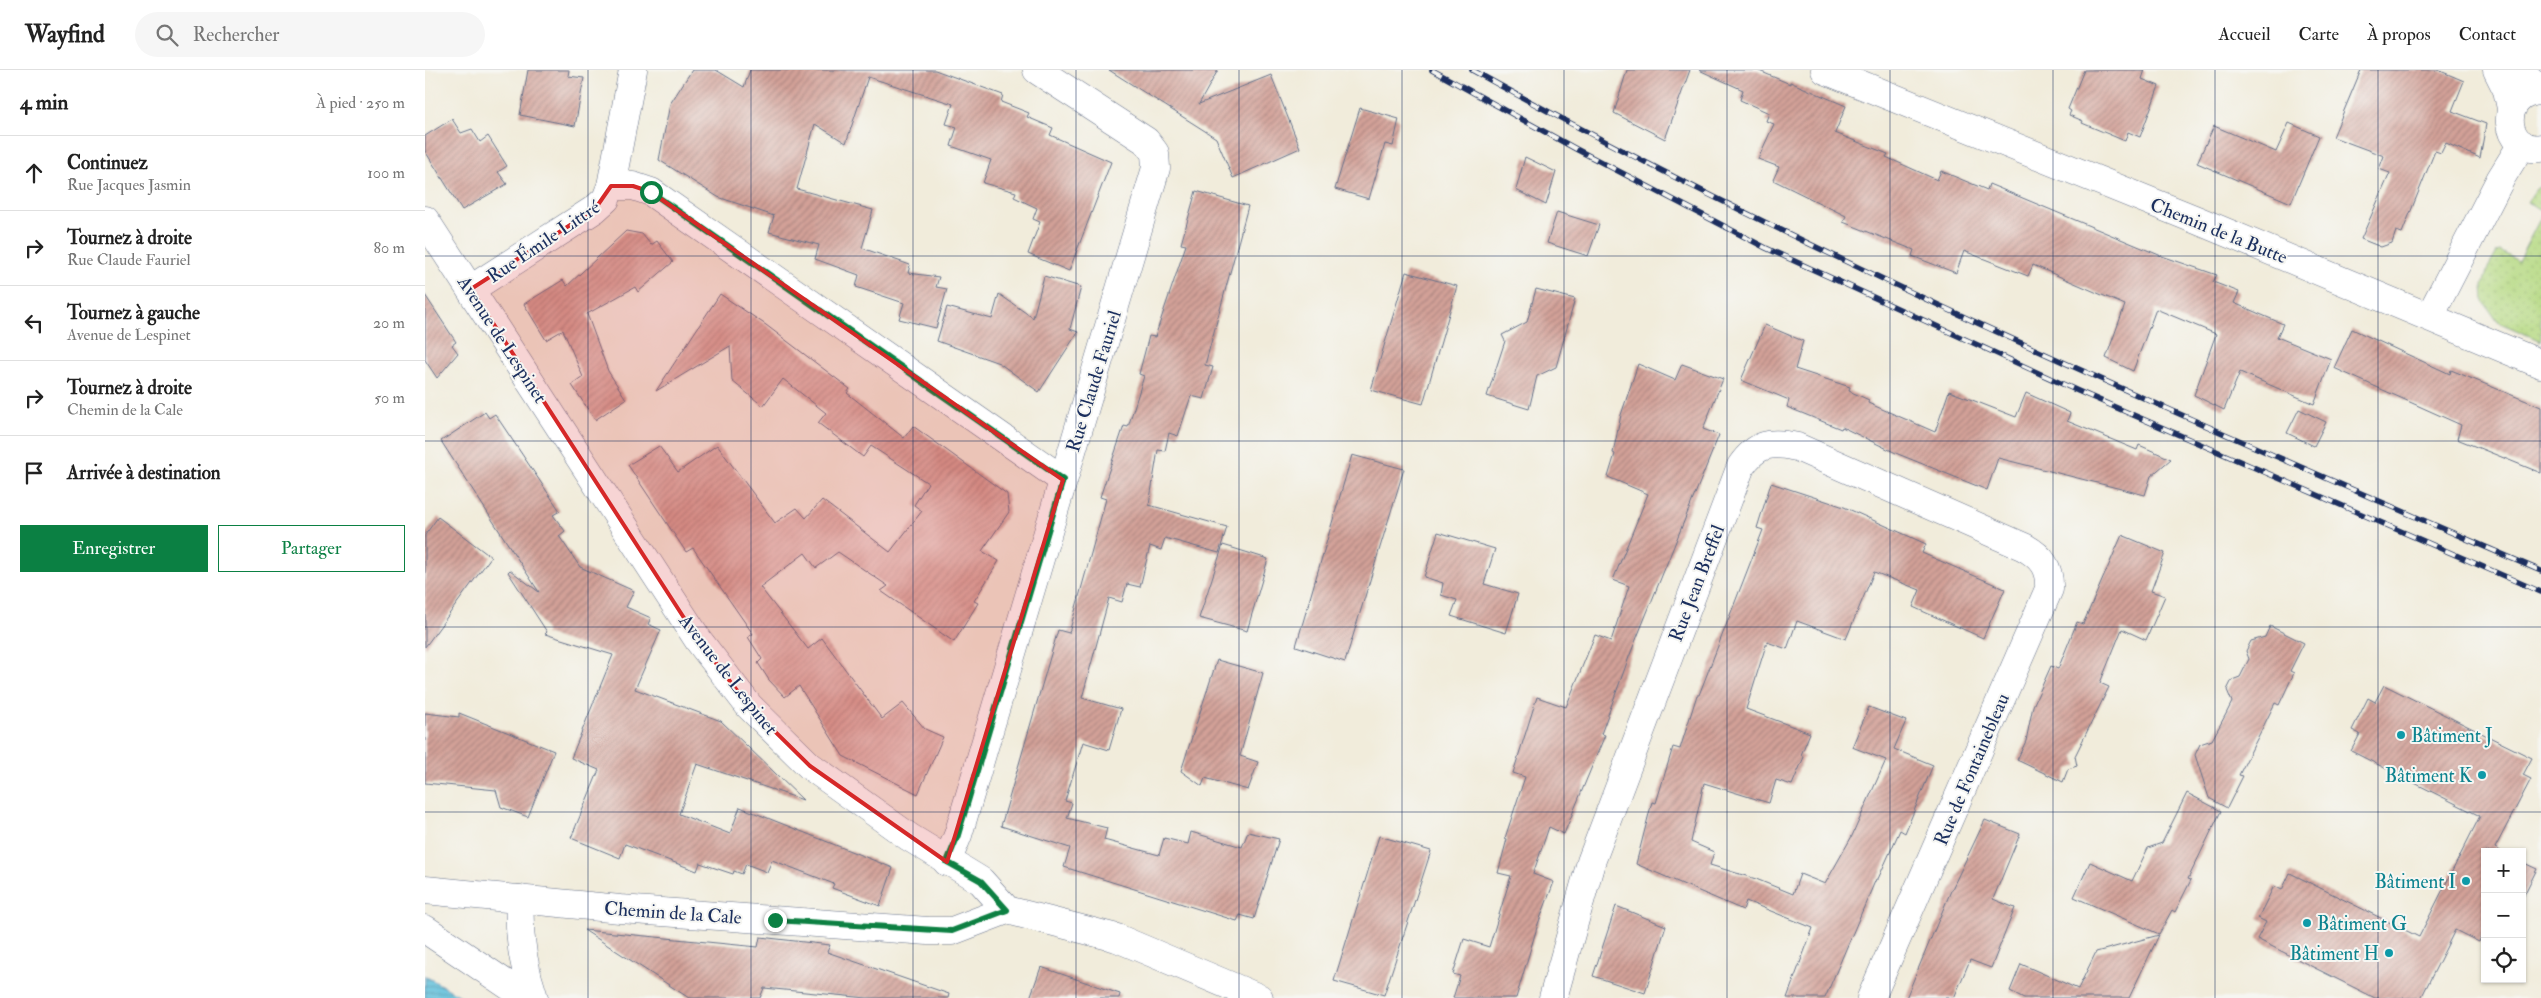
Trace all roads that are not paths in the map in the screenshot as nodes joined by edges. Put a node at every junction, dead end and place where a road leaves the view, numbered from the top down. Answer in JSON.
{"nodes":[{"id":1,"x":633,"y":70,"type":"edge"},
{"id":2,"x":1037,"y":70,"type":"edge"},
{"id":3,"x":1825,"y":70,"type":"edge"},
{"id":4,"x":2497,"y":70,"type":"edge"},
{"id":5,"x":2519,"y":70,"type":"edge"},
{"id":6,"x":2541,"y":90,"type":"edge"},
{"id":7,"x":2511,"y":108,"type":"junction"},
{"id":8,"x":2532,"y":146,"type":"edge"},
{"id":9,"x":611,"y":186,"type":"junction"},
{"id":10,"x":425,"y":220,"type":"edge"},
{"id":11,"x":471,"y":289,"type":"junction"},
{"id":12,"x":2430,"y":316,"type":"junction"},
{"id":13,"x":2541,"y":364,"type":"edge"},
{"id":14,"x":1063,"y":480,"type":"junction"},
{"id":15,"x":2024,"y":547,"type":"joint"},
{"id":16,"x":947,"y":862,"type":"junction"},
{"id":17,"x":425,"y":890,"type":"edge"},
{"id":18,"x":520,"y":899,"type":"junction"},
{"id":19,"x":1007,"y":910,"type":"junction"},
{"id":20,"x":425,"y":929,"type":"edge"},
{"id":21,"x":527,"y":998,"type":"edge"},
{"id":22,"x":534,"y":998,"type":"edge"},
{"id":23,"x":1259,"y":998,"type":"edge"},
{"id":24,"x":1553,"y":998,"type":"edge"},
{"id":25,"x":1871,"y":998,"type":"edge"}],
"edges":[{"from":1,"to":9,"type":"street","name":"Rue Émile Littré"},
{"from":2,"to":14,"type":"street","name":"Rue Claude Fauriel"},
{"from":3,"to":12,"type":"street","name":"Chemin de la Butte"},
{"from":4,"to":7,"type":"street"},
{"from":5,"to":6,"type":"street"},
{"from":6,"to":7,"type":"street"},
{"from":7,"to":8,"type":"street"},
{"from":8,"to":12,"type":"street"},
{"from":9,"to":11,"type":"street","name":"Rue Émile Littré"},
{"from":9,"to":14,"type":"street"},
{"from":10,"to":11,"type":"street","name":"Avenue de Lespinet"},
{"from":11,"to":16,"type":"street","name":"Avenue de Lespinet"},
{"from":12,"to":13,"type":"street","name":"Chemin de la Butte"},
{"from":14,"to":16,"type":"street","name":"Rue Claude Fauriel"},
{"from":15,"to":24,"type":"street","name":"Rue Jean Breffel"},
{"from":15,"to":25,"type":"street","name":"Rue de Fontainebleau"},
{"from":16,"to":19,"type":"street","name":"Avenue de Lespinet"},
{"from":17,"to":18,"type":"street","name":"Chemin de la Cale"},
{"from":18,"to":19,"type":"street","name":"Chemin de la Cale"},
{"from":18,"to":22,"type":"street"},
{"from":19,"to":23,"type":"street"},
{"from":20,"to":21,"type":"street"}]}
